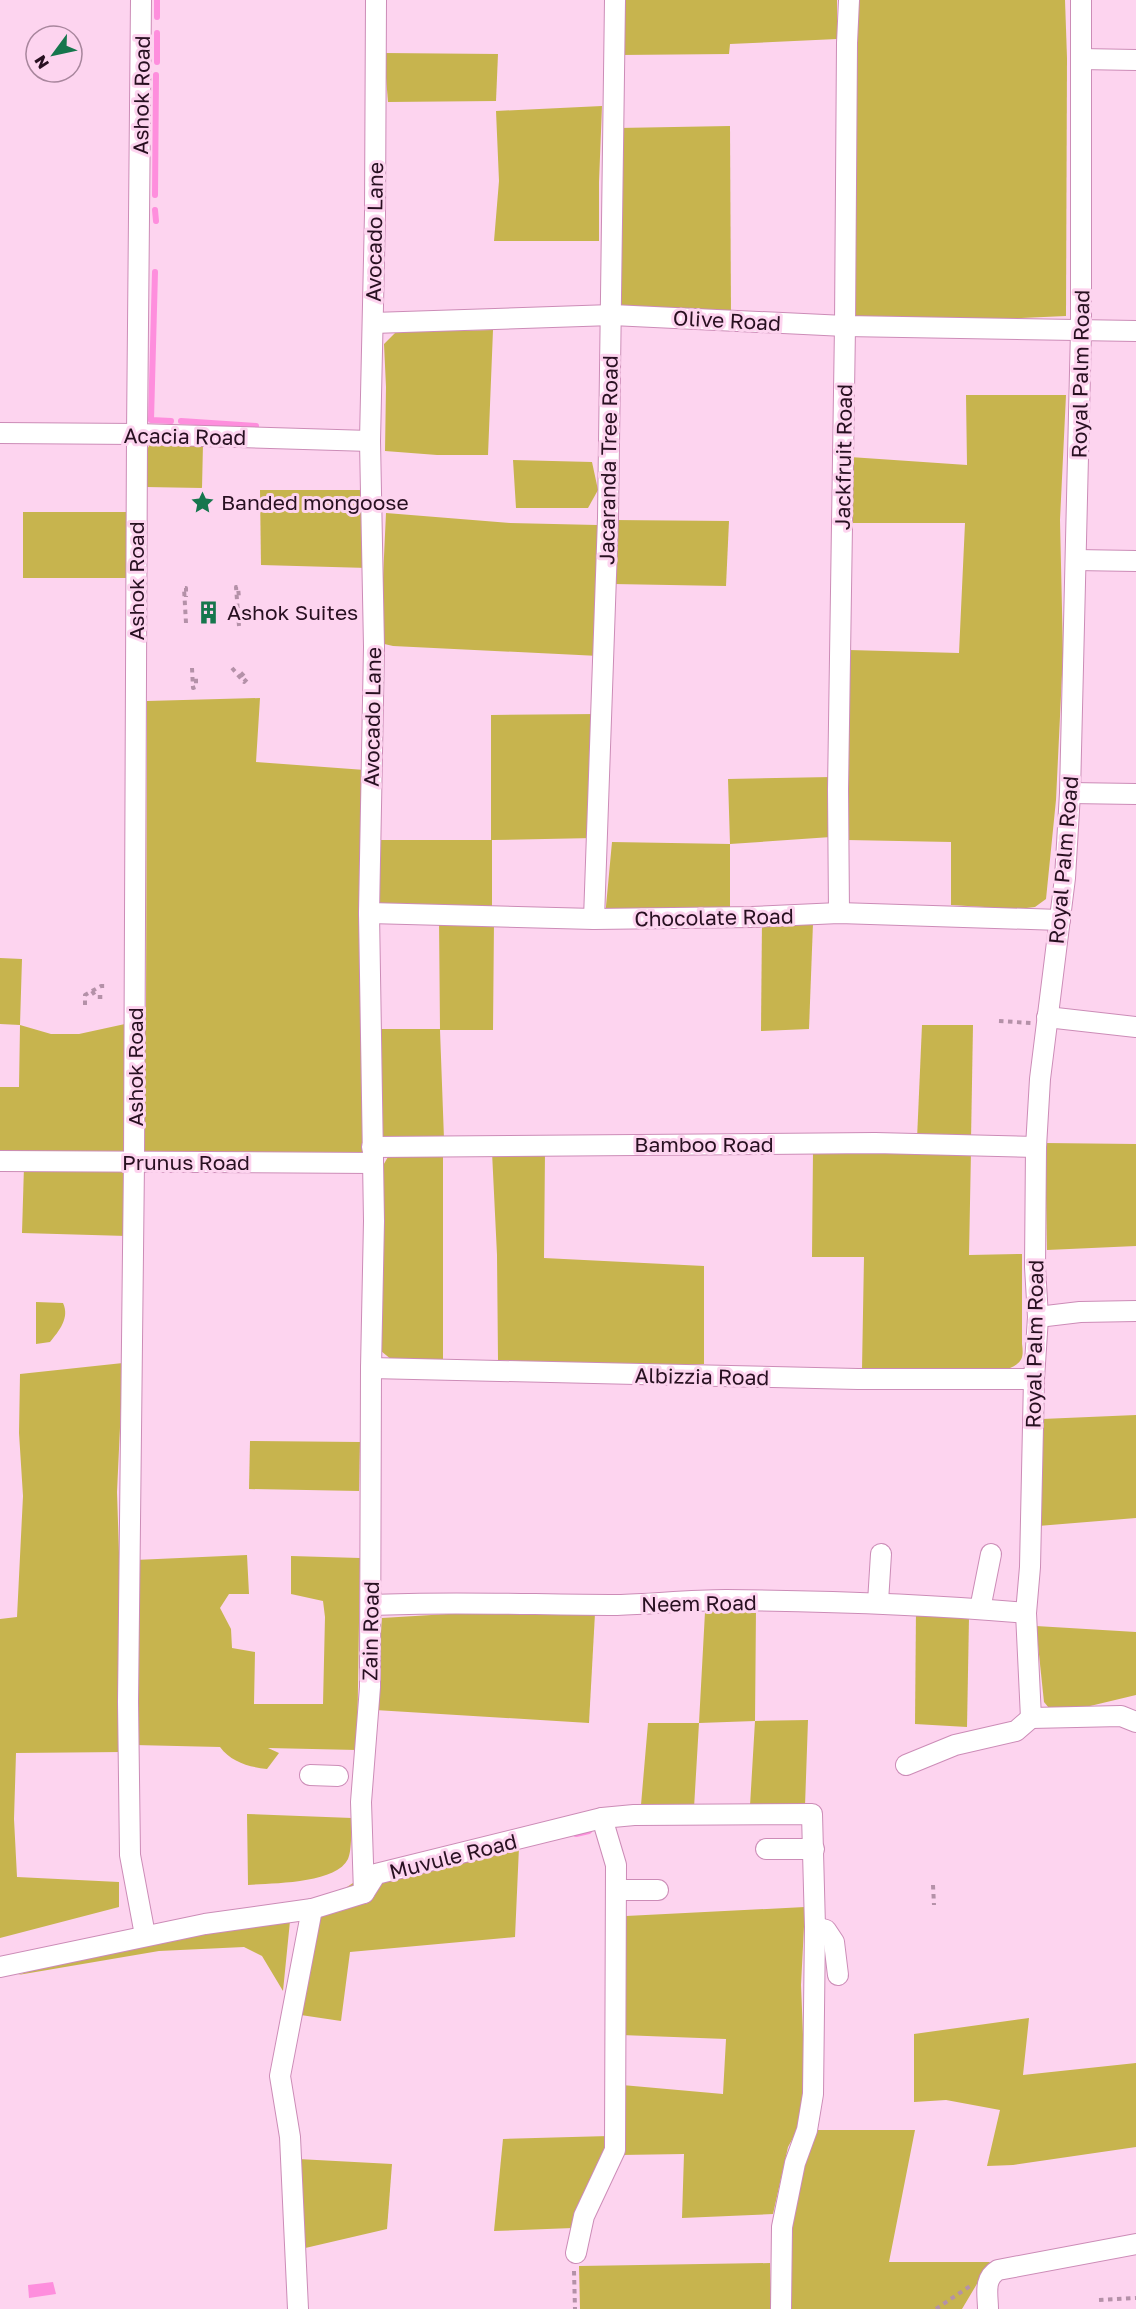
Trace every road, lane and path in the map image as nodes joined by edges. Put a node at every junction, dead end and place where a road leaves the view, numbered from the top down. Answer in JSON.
{"nodes":[{"id":1,"x":141,"y":0,"type":"edge"},
{"id":2,"x":376,"y":0,"type":"edge"},
{"id":3,"x":615,"y":0,"type":"edge"},
{"id":4,"x":849,"y":0,"type":"edge"},
{"id":5,"x":1081,"y":0,"type":"edge"},
{"id":6,"x":1081,"y":59,"type":"junction"},
{"id":7,"x":1136,"y":60,"type":"edge"},
{"id":8,"x":612,"y":315,"type":"junction"},
{"id":9,"x":374,"y":323,"type":"junction"},
{"id":10,"x":845,"y":326,"type":"junction"},
{"id":11,"x":1081,"y":330,"type":"junction"},
{"id":12,"x":1136,"y":331,"type":"edge"},
{"id":13,"x":0,"y":433,"type":"edge"},
{"id":14,"x":137,"y":434,"type":"junction"},
{"id":15,"x":370,"y":441,"type":"junction"},
{"id":16,"x":1076,"y":560,"type":"junction"},
{"id":17,"x":1136,"y":561,"type":"edge"},
{"id":18,"x":186,"y":597,"type":"dead end"},
{"id":19,"x":239,"y":598,"type":"dead end"},
{"id":20,"x":186,"y":623,"type":"dead end"},
{"id":21,"x":239,"y":626,"type":"dead end"},
{"id":22,"x":192,"y":668,"type":"dead end"},
{"id":23,"x":232,"y":668,"type":"dead end"},
{"id":24,"x":240,"y":672,"type":"dead end"},
{"id":25,"x":196,"y":676,"type":"dead end"},
{"id":26,"x":1070,"y":793,"type":"junction"},
{"id":27,"x":1136,"y":794,"type":"edge"},
{"id":28,"x":369,"y":913,"type":"junction"},
{"id":29,"x":839,"y":913,"type":"junction"},
{"id":30,"x":594,"y":919,"type":"junction"},
{"id":31,"x":1060,"y":920,"type":"junction"},
{"id":32,"x":106,"y":986,"type":"dead end"},
{"id":33,"x":92,"y":991,"type":"junction"},
{"id":34,"x":103,"y":997,"type":"dead end"},
{"id":35,"x":85,"y":1005,"type":"dead end"},
{"id":36,"x":999,"y":1021,"type":"dead end"},
{"id":37,"x":1047,"y":1021,"type":"junction"},
{"id":38,"x":1136,"y":1027,"type":"edge"},
{"id":39,"x":1036,"y":1147,"type":"junction"},
{"id":40,"x":373,"y":1155,"type":"junction"},
{"id":41,"x":0,"y":1161,"type":"edge"},
{"id":42,"x":134,"y":1162,"type":"junction"},
{"id":43,"x":1136,"y":1311,"type":"edge"},
{"id":44,"x":1038,"y":1317,"type":"junction"},
{"id":45,"x":371,"y":1368,"type":"junction"},
{"id":46,"x":1034,"y":1380,"type":"junction"},
{"id":47,"x":880,"y":1554,"type":"dead end"},
{"id":48,"x":991,"y":1554,"type":"dead end"},
{"id":49,"x":878,"y":1602,"type":"junction"},
{"id":50,"x":371,"y":1605,"type":"junction"},
{"id":51,"x":980,"y":1609,"type":"junction"},
{"id":52,"x":1026,"y":1613,"type":"junction"},
{"id":53,"x":1031,"y":1718,"type":"junction"},
{"id":54,"x":1136,"y":1722,"type":"edge"},
{"id":55,"x":906,"y":1765,"type":"dead end"},
{"id":56,"x":310,"y":1775,"type":"dead end"},
{"id":57,"x":350,"y":1776,"type":"junction"},
{"id":58,"x":602,"y":1818,"type":"junction"},
{"id":59,"x":766,"y":1849,"type":"dead end"},
{"id":60,"x":814,"y":1850,"type":"junction"},
{"id":61,"x":933,"y":1885,"type":"dead end"},
{"id":62,"x":616,"y":1890,"type":"junction"},
{"id":63,"x":658,"y":1890,"type":"dead end"},
{"id":64,"x":364,"y":1893,"type":"junction"},
{"id":65,"x":934,"y":1905,"type":"dead end"},
{"id":66,"x":312,"y":1909,"type":"junction"},
{"id":67,"x":815,"y":1927,"type":"junction"},
{"id":68,"x":145,"y":1935,"type":"junction"},
{"id":69,"x":0,"y":1966,"type":"edge"},
{"id":70,"x":838,"y":1975,"type":"dead end"},
{"id":71,"x":1136,"y":2244,"type":"edge"},
{"id":72,"x":576,"y":2253,"type":"joint"},
{"id":73,"x":992,"y":2273,"type":"junction"},
{"id":74,"x":1136,"y":2298,"type":"edge"},
{"id":75,"x":1099,"y":2300,"type":"dead end"},
{"id":76,"x":298,"y":2309,"type":"edge"},
{"id":77,"x":575,"y":2309,"type":"edge"},
{"id":78,"x":781,"y":2309,"type":"edge"},
{"id":79,"x":936,"y":2309,"type":"edge"},
{"id":80,"x":988,"y":2309,"type":"edge"}],
"edges":[{"from":1,"to":14,"type":"street","name":"Ashok Road"},
{"from":2,"to":9,"type":"street","name":"Avocado Lane"},
{"from":3,"to":8,"type":"street","name":"Jacaranda Tree Road"},
{"from":4,"to":10,"type":"street","name":"Jackfruit Road"},
{"from":5,"to":6,"type":"street","name":"Royal Palm Road"},
{"from":6,"to":7,"type":"street"},
{"from":6,"to":11,"type":"street","name":"Royal Palm Road"},
{"from":8,"to":9,"type":"street","name":"Olive Road"},
{"from":8,"to":10,"type":"street","name":"Olive Road"},
{"from":8,"to":30,"type":"street","name":"Jacaranda Tree Road"},
{"from":9,"to":15,"type":"street","name":"Avocado Lane"},
{"from":10,"to":11,"type":"street","name":"Olive Road"},
{"from":10,"to":29,"type":"street","name":"Jackfruit Road"},
{"from":11,"to":12,"type":"street","name":"Olive Road"},
{"from":11,"to":16,"type":"street","name":"Royal Palm Road"},
{"from":13,"to":14,"type":"street","name":"Acacia Road"},
{"from":14,"to":15,"type":"street","name":"Acacia Road"},
{"from":14,"to":42,"type":"street","name":"Ashok Road"},
{"from":15,"to":28,"type":"street","name":"Avocado Lane"},
{"from":16,"to":17,"type":"street"},
{"from":16,"to":26,"type":"street","name":"Royal Palm Road"},
{"from":18,"to":20,"type":"path"},
{"from":19,"to":21,"type":"path"},
{"from":22,"to":25,"type":"path"},
{"from":23,"to":24,"type":"path"},
{"from":26,"to":27,"type":"street"},
{"from":26,"to":31,"type":"street","name":"Royal Palm Road"},
{"from":28,"to":30,"type":"street","name":"Chocolate Road"},
{"from":28,"to":40,"type":"street","name":"Avocado Lane"},
{"from":29,"to":30,"type":"street","name":"Chocolate Road"},
{"from":29,"to":31,"type":"street","name":"Chocolate Road"},
{"from":31,"to":37,"type":"street","name":"Royal Palm Road"},
{"from":32,"to":33,"type":"path"},
{"from":33,"to":34,"type":"path"},
{"from":33,"to":35,"type":"path"},
{"from":36,"to":37,"type":"path"},
{"from":37,"to":38,"type":"street"},
{"from":37,"to":39,"type":"street","name":"Royal Palm Road"},
{"from":39,"to":40,"type":"street","name":"Bamboo Road"},
{"from":39,"to":44,"type":"street","name":"Royal Palm Road"},
{"from":40,"to":42,"type":"street","name":"Prunus Road"},
{"from":40,"to":45,"type":"street","name":"Zain Road"},
{"from":41,"to":42,"type":"street","name":"Prunus Road"},
{"from":42,"to":68,"type":"street","name":"Ashok Road"},
{"from":43,"to":44,"type":"street"},
{"from":44,"to":46,"type":"street","name":"Royal Palm Road"},
{"from":45,"to":46,"type":"street","name":"Albizzia Road"},
{"from":45,"to":50,"type":"street","name":"Zain Road"},
{"from":46,"to":52,"type":"street","name":"Royal Palm Road"},
{"from":47,"to":49,"type":"street"},
{"from":48,"to":51,"type":"street"},
{"from":49,"to":50,"type":"street","name":"Neem Road"},
{"from":49,"to":51,"type":"street","name":"Neem Road"},
{"from":50,"to":57,"type":"street","name":"Zain Road"},
{"from":51,"to":52,"type":"street","name":"Neem Road"},
{"from":52,"to":53,"type":"street","name":"Royal Palm Road"},
{"from":53,"to":54,"type":"street"},
{"from":53,"to":55,"type":"street"},
{"from":56,"to":57,"type":"street"},
{"from":57,"to":64,"type":"street","name":"Zain Road"},
{"from":58,"to":60,"type":"street","name":"Muvule Road"},
{"from":58,"to":62,"type":"street"},
{"from":58,"to":64,"type":"street","name":"Muvule Road"},
{"from":59,"to":60,"type":"street"},
{"from":60,"to":67,"type":"street"},
{"from":61,"to":65,"type":"path"},
{"from":62,"to":63,"type":"street"},
{"from":62,"to":72,"type":"street"},
{"from":64,"to":66,"type":"street","name":"Muvule Road"},
{"from":66,"to":68,"type":"street","name":"Muvule Road"},
{"from":66,"to":76,"type":"street"},
{"from":67,"to":70,"type":"street"},
{"from":67,"to":78,"type":"street"},
{"from":68,"to":69,"type":"street","name":"Muvule Road"},
{"from":71,"to":73,"type":"street"},
{"from":72,"to":77,"type":"path"},
{"from":73,"to":79,"type":"path"},
{"from":73,"to":80,"type":"street"},
{"from":74,"to":75,"type":"path"}]}
